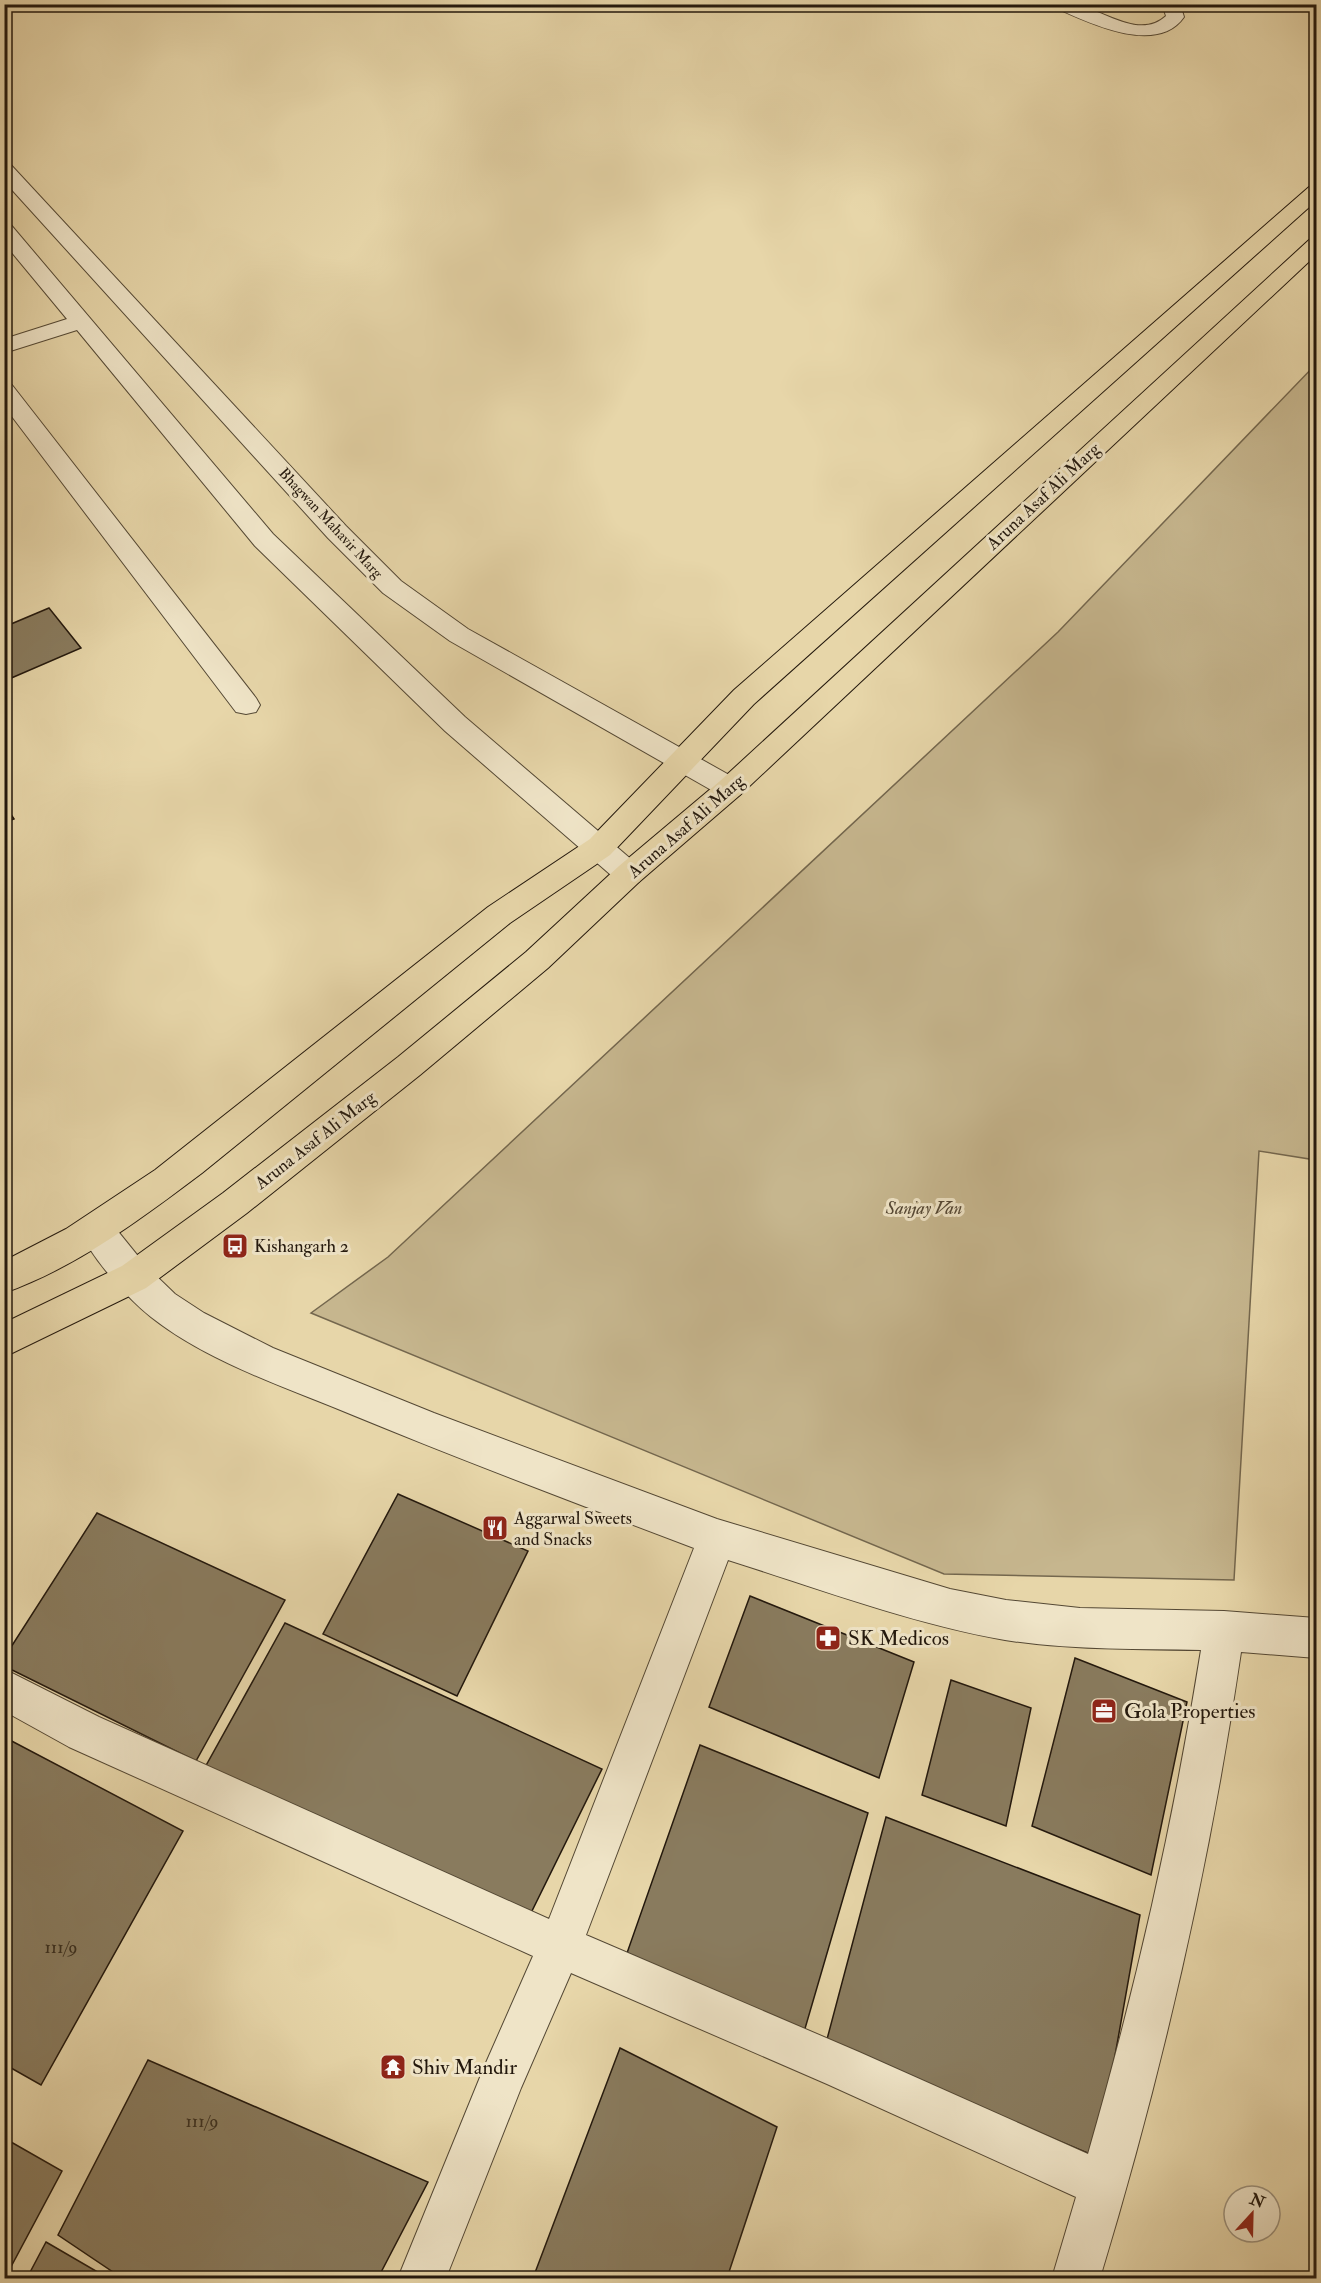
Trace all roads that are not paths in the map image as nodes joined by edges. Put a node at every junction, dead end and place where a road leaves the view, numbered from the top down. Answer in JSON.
{"nodes":[{"id":1,"x":1062,"y":4,"type":"edge"},
{"id":2,"x":1171,"y":4,"type":"edge"},
{"id":3,"x":4,"y":169,"type":"edge"},
{"id":4,"x":1317,"y":191,"type":"edge"},
{"id":5,"x":50,"y":219,"type":"junction"},
{"id":6,"x":7,"y":232,"type":"edge"},
{"id":7,"x":1317,"y":244,"type":"edge"},
{"id":8,"x":82,"y":321,"type":"junction"},
{"id":9,"x":4,"y":346,"type":"edge"},
{"id":10,"x":4,"y":390,"type":"edge"},
{"id":11,"x":246,"y":705,"type":"dead end"},
{"id":12,"x":681,"y":760,"type":"junction"},
{"id":13,"x":730,"y":788,"type":"junction"},
{"id":14,"x":600,"y":847,"type":"junction"},
{"id":15,"x":629,"y":874,"type":"junction"},
{"id":16,"x":96,"y":1230,"type":"junction"},
{"id":17,"x":134,"y":1277,"type":"junction"},
{"id":18,"x":4,"y":1278,"type":"edge"},
{"id":19,"x":4,"y":1341,"type":"edge"},
{"id":20,"x":717,"y":1538,"type":"junction"},
{"id":21,"x":1224,"y":1631,"type":"junction"},
{"id":22,"x":1317,"y":1638,"type":"edge"},
{"id":23,"x":4,"y":1689,"type":"edge"},
{"id":24,"x":560,"y":1946,"type":"junction"},
{"id":25,"x":1104,"y":2185,"type":"junction"},
{"id":26,"x":422,"y":2278,"type":"edge"},
{"id":27,"x":1076,"y":2278,"type":"edge"}],
"edges":[{"from":1,"to":2,"type":"street"},
{"from":3,"to":5,"type":"street","name":"Bhagwan Mahavir Marg"},
{"from":4,"to":12,"type":"main road"},
{"from":5,"to":6,"type":"street"},
{"from":5,"to":12,"type":"street","name":"Bhagwan Mahavir Marg"},
{"from":6,"to":8,"type":"street"},
{"from":7,"to":13,"type":"main road","name":"Aruna Asaf Ali Marg"},
{"from":8,"to":9,"type":"street"},
{"from":8,"to":14,"type":"street"},
{"from":10,"to":11,"type":"street"},
{"from":12,"to":13,"type":"street","name":"Bhagwan Mahavir Marg"},
{"from":12,"to":14,"type":"main road"},
{"from":13,"to":15,"type":"main road","name":"Aruna Asaf Ali Marg"},
{"from":14,"to":15,"type":"street"},
{"from":14,"to":16,"type":"main road"},
{"from":15,"to":17,"type":"main road","name":"Aruna Asaf Ali Marg"},
{"from":16,"to":17,"type":"street"},
{"from":16,"to":18,"type":"main road"},
{"from":17,"to":19,"type":"main road","name":"Aruna Asaf Ali Marg"},
{"from":17,"to":20,"type":"street"},
{"from":20,"to":21,"type":"street"},
{"from":20,"to":24,"type":"street"},
{"from":21,"to":22,"type":"street"},
{"from":21,"to":25,"type":"street"},
{"from":23,"to":24,"type":"street"},
{"from":24,"to":25,"type":"street"},
{"from":24,"to":26,"type":"street"},
{"from":25,"to":27,"type":"street"}]}
